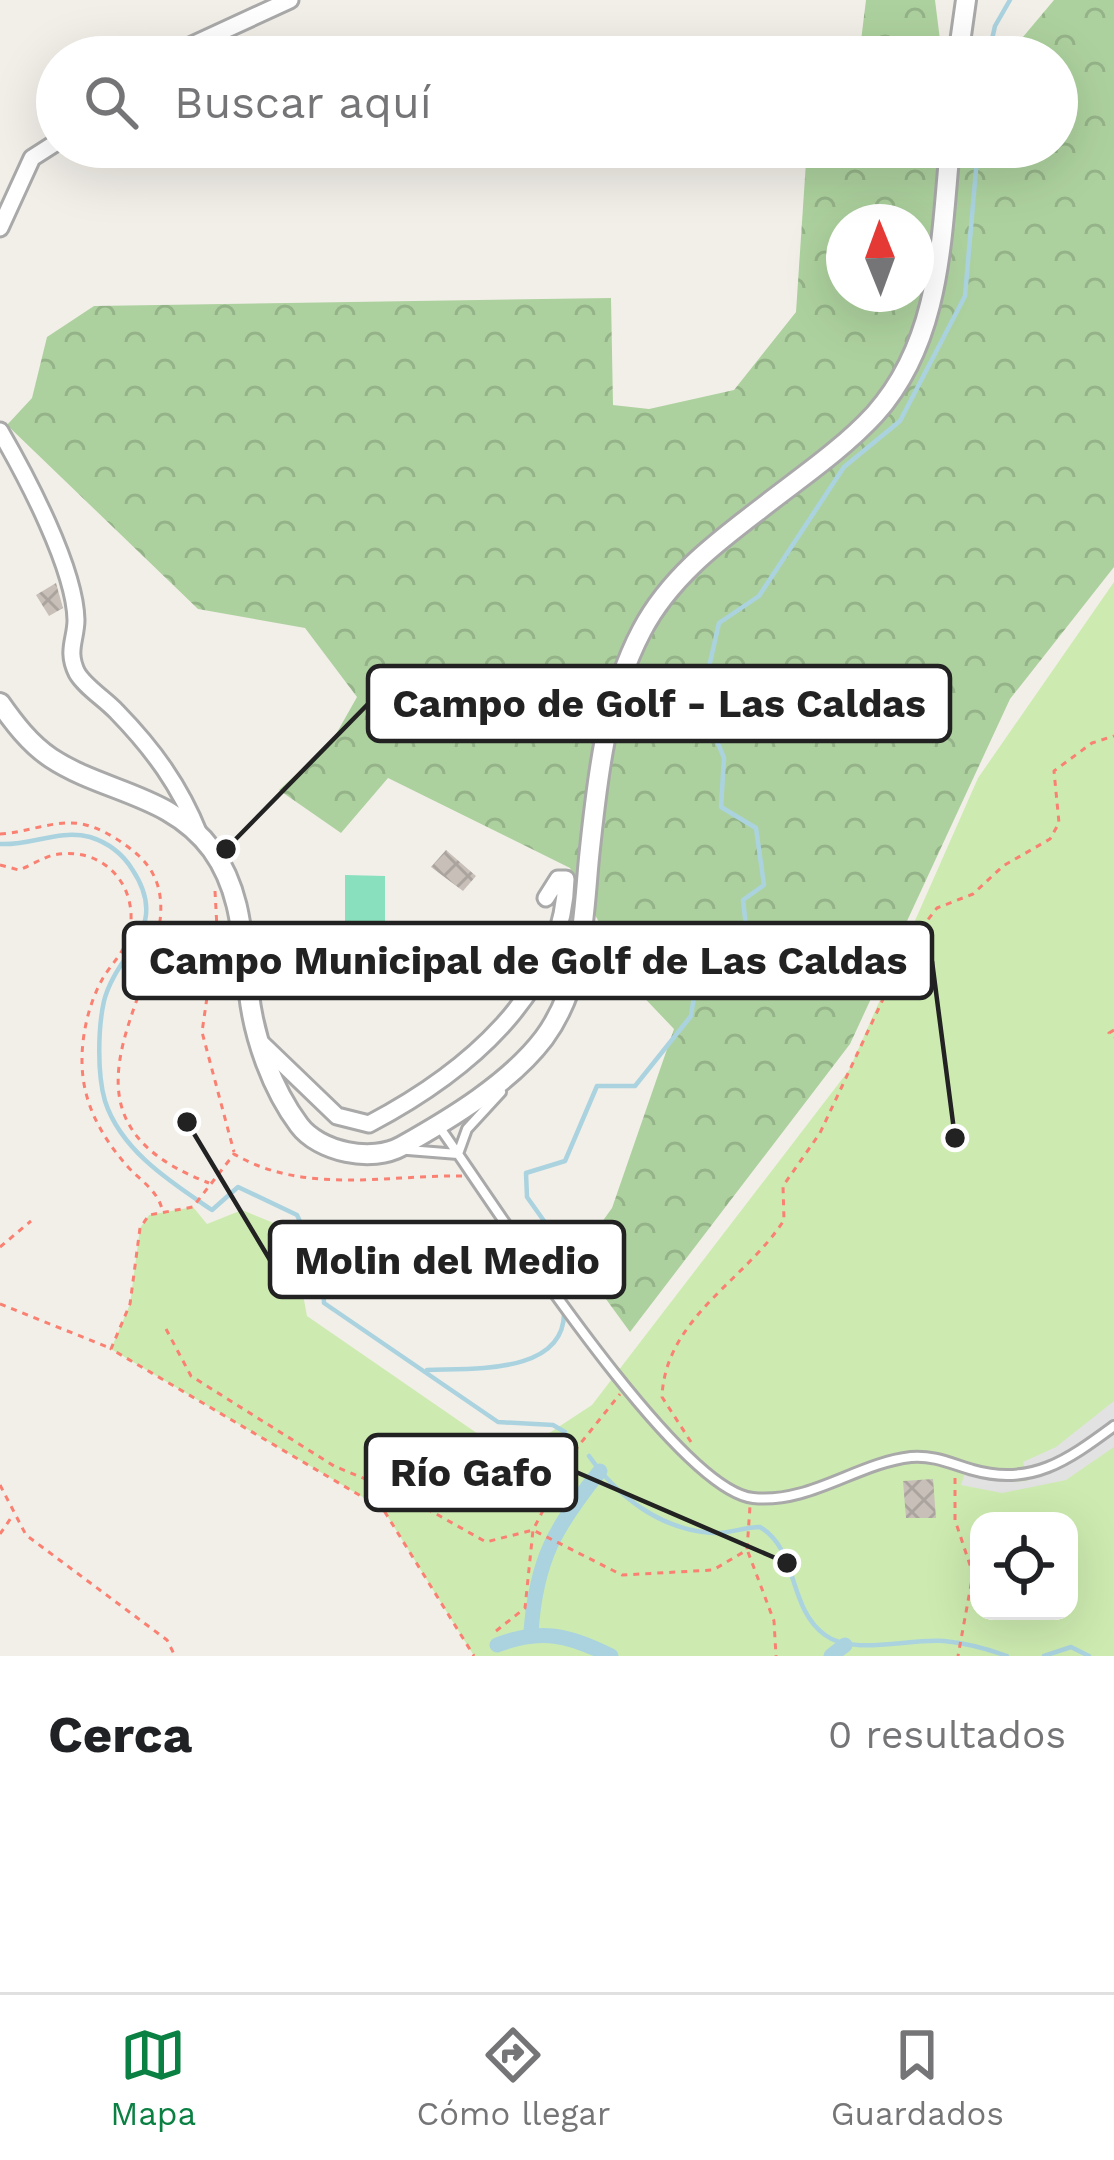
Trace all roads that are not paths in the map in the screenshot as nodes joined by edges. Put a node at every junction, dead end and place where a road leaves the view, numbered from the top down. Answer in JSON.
{"nodes":[{"id":1,"x":290,"y":0,"type":"edge"},
{"id":2,"x":966,"y":0,"type":"edge"},
{"id":3,"x":212,"y":36,"type":"edge"},
{"id":4,"x":961,"y":36,"type":"edge"},
{"id":5,"x":36,"y":155,"type":"edge"},
{"id":6,"x":948,"y":168,"type":"edge"},
{"id":7,"x":0,"y":227,"type":"edge"},
{"id":8,"x":0,"y":431,"type":"edge"},
{"id":9,"x":0,"y":703,"type":"edge"},
{"id":10,"x":199,"y":834,"type":"junction"},
{"id":11,"x":546,"y":898,"type":"dead end"},
{"id":12,"x":260,"y":1041,"type":"junction"},
{"id":13,"x":519,"y":1065,"type":"junction"},
{"id":14,"x":437,"y":1124,"type":"junction"},
{"id":15,"x":396,"y":1150,"type":"junction"},
{"id":16,"x":458,"y":1154,"type":"junction"},
{"id":17,"x":1114,"y":1426,"type":"edge"}],
"edges":[{"from":1,"to":3,"type":"street"},
{"from":2,"to":4,"type":"street"},
{"from":5,"to":7,"type":"street"},
{"from":6,"to":13,"type":"street"},
{"from":8,"to":10,"type":"street"},
{"from":9,"to":10,"type":"street"},
{"from":10,"to":12,"type":"street"},
{"from":11,"to":12,"type":"street"},
{"from":12,"to":15,"type":"street"},
{"from":13,"to":14,"type":"street"},
{"from":13,"to":16,"type":"lane"},
{"from":14,"to":15,"type":"street"},
{"from":14,"to":16,"type":"lane"},
{"from":15,"to":16,"type":"lane"},
{"from":16,"to":17,"type":"lane"}]}
